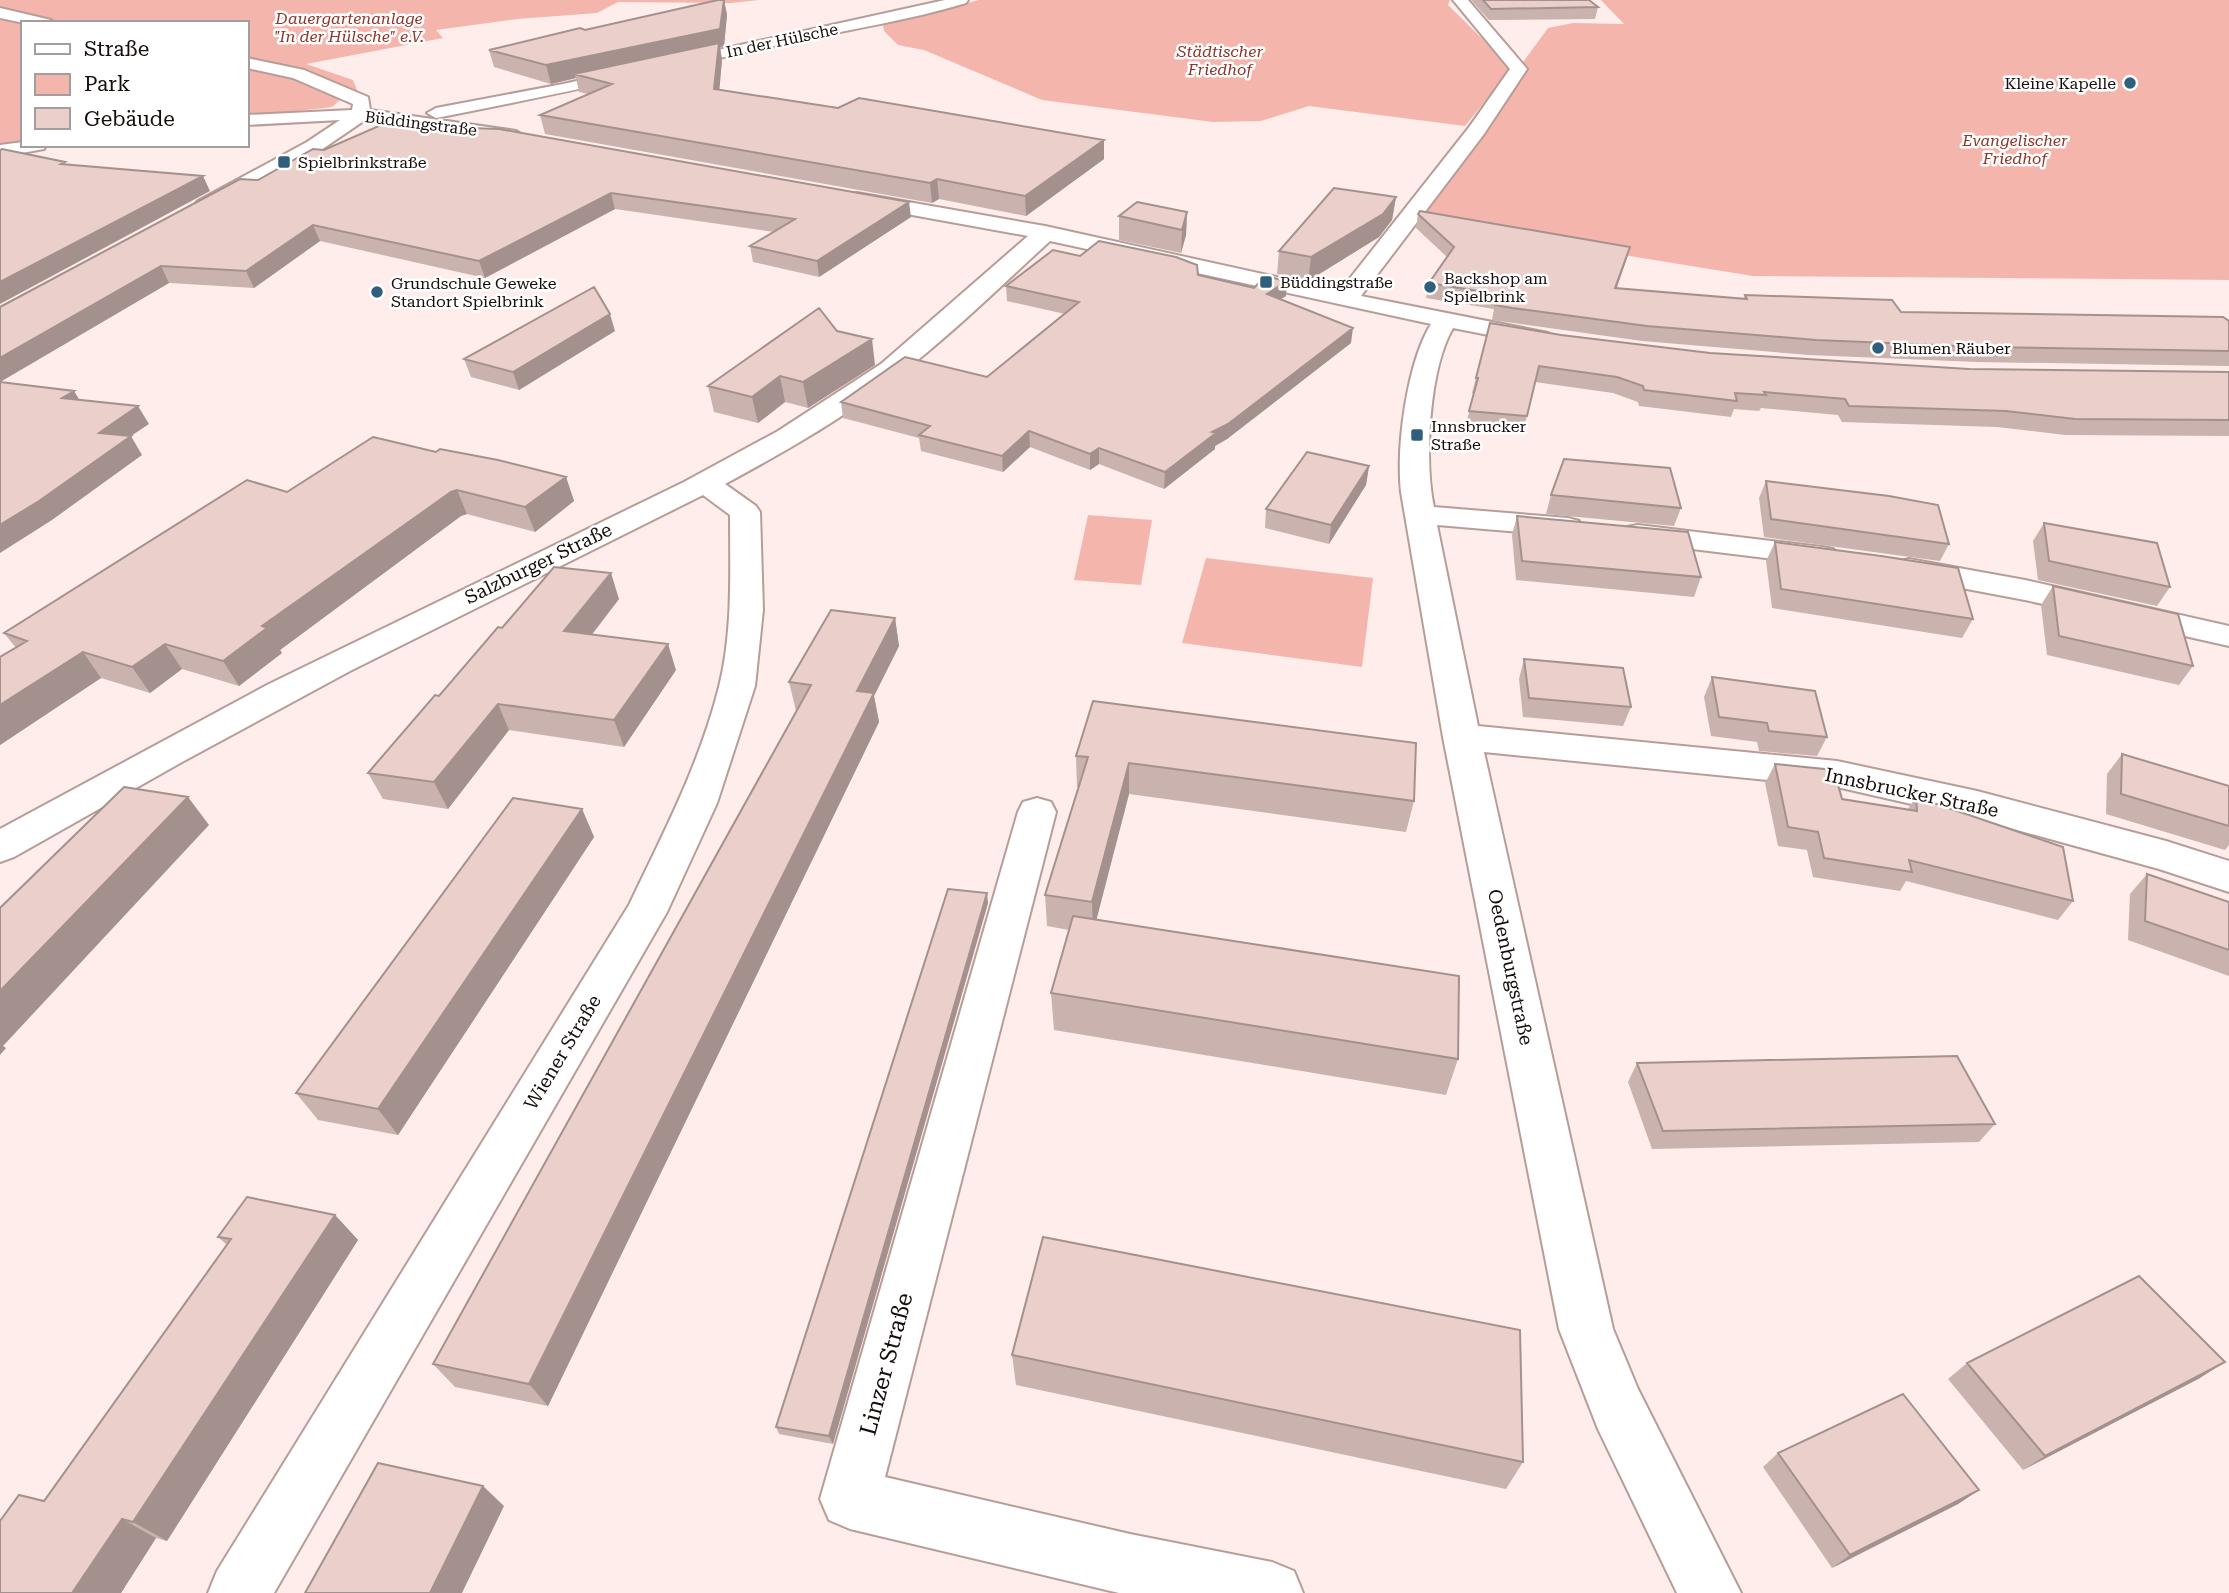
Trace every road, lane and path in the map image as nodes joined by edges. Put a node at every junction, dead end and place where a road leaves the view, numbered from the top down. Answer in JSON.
{"nodes":[{"id":1,"x":961,"y":0,"type":"edge"},
{"id":2,"x":1460,"y":0,"type":"edge"},
{"id":3,"x":0,"y":13,"type":"edge"},
{"id":4,"x":37,"y":21,"type":"edge"},
{"id":5,"x":248,"y":63,"type":"edge"},
{"id":6,"x":361,"y":115,"type":"junction"},
{"id":7,"x":396,"y":117,"type":"junction"},
{"id":8,"x":248,"y":120,"type":"edge"},
{"id":9,"x":541,"y":141,"type":"edge"},
{"id":10,"x":25,"y":147,"type":"edge"},
{"id":11,"x":0,"y":151,"type":"edge"},
{"id":12,"x":837,"y":195,"type":"edge"},
{"id":13,"x":186,"y":216,"type":"edge"},
{"id":14,"x":1045,"y":233,"type":"junction"},
{"id":15,"x":1346,"y":299,"type":"junction"},
{"id":16,"x":1445,"y":321,"type":"junction"},
{"id":17,"x":1557,"y":341,"type":"edge"},
{"id":18,"x":706,"y":484,"type":"junction"},
{"id":19,"x":1420,"y":515,"type":"junction"},
{"id":20,"x":2229,"y":636,"type":"edge"},
{"id":21,"x":1461,"y":737,"type":"junction"},
{"id":22,"x":1037,"y":812,"type":"dead end"},
{"id":23,"x":0,"y":847,"type":"edge"},
{"id":24,"x":2229,"y":877,"type":"edge"},
{"id":25,"x":239,"y":1593,"type":"edge"},
{"id":26,"x":1272,"y":1593,"type":"edge"},
{"id":27,"x":1710,"y":1593,"type":"edge"}],
"edges":[{"from":1,"to":7,"type":"street","name":"In der Hülsche"},
{"from":2,"to":15,"type":"street"},
{"from":3,"to":4,"type":"street"},
{"from":5,"to":6,"type":"street"},
{"from":6,"to":7,"type":"street","name":"Büddingstraße"},
{"from":6,"to":8,"type":"street","name":"Büddingstraße"},
{"from":6,"to":13,"type":"street"},
{"from":7,"to":9,"type":"street","name":"Büddingstraße"},
{"from":10,"to":11,"type":"street"},
{"from":12,"to":14,"type":"street"},
{"from":14,"to":15,"type":"street"},
{"from":14,"to":18,"type":"street","name":"Salzburger Straße"},
{"from":15,"to":16,"type":"street"},
{"from":16,"to":17,"type":"street"},
{"from":16,"to":19,"type":"street","name":"Oedenburgstraße"},
{"from":18,"to":23,"type":"street","name":"Salzburger Straße"},
{"from":18,"to":25,"type":"street","name":"Wiener Straße"},
{"from":19,"to":20,"type":"street"},
{"from":19,"to":21,"type":"street","name":"Oedenburgstraße"},
{"from":21,"to":24,"type":"street","name":"Innsbrucker Straße"},
{"from":21,"to":27,"type":"street","name":"Oedenburgstraße"},
{"from":22,"to":26,"type":"street","name":"Linzer Straße"}]}
